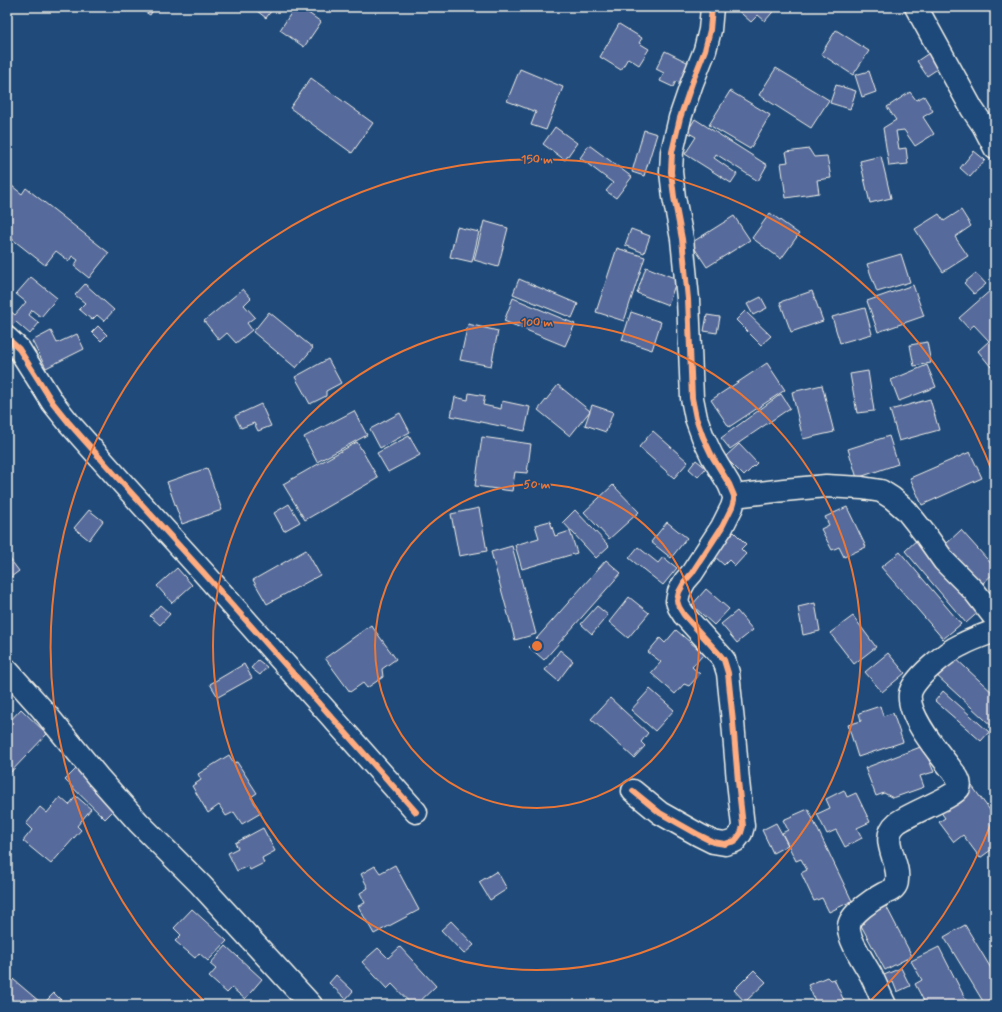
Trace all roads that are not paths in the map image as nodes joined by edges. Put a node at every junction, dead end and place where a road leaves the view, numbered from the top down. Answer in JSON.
{"nodes":[{"id":1,"x":712,"y":7,"type":"edge"},
{"id":2,"x":916,"y":7,"type":"edge"},
{"id":3,"x":995,"y":148,"type":"edge"},
{"id":4,"x":7,"y":338,"type":"edge"},
{"id":5,"x":734,"y":496,"type":"junction"},
{"id":6,"x":995,"y":618,"type":"edge"},
{"id":7,"x":995,"y":631,"type":"edge"},
{"id":8,"x":7,"y":670,"type":"edge"},
{"id":9,"x":633,"y":792,"type":"dead end"},
{"id":10,"x":416,"y":812,"type":"dead end"},
{"id":11,"x":311,"y":1005,"type":"edge"},
{"id":12,"x":885,"y":1005,"type":"edge"}],
"edges":[{"from":1,"to":5,"type":"street"},
{"from":2,"to":3,"type":"street"},
{"from":4,"to":10,"type":"street"},
{"from":5,"to":6,"type":"street"},
{"from":5,"to":9,"type":"street"},
{"from":7,"to":12,"type":"street"},
{"from":8,"to":11,"type":"street"}]}
